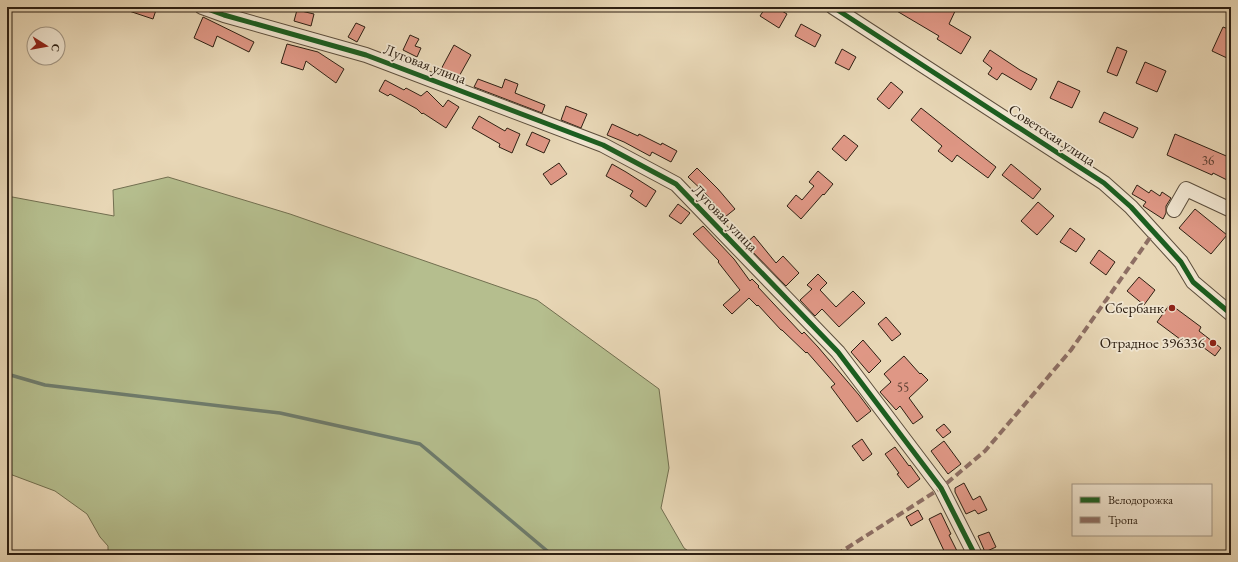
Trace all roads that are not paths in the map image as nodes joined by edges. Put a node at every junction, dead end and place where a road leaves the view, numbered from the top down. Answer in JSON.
{"nodes":[{"id":1,"x":202,"y":7,"type":"edge"},
{"id":2,"x":833,"y":7,"type":"edge"},
{"id":3,"x":1174,"y":210,"type":"dead end"},
{"id":4,"x":1231,"y":210,"type":"edge"},
{"id":5,"x":1231,"y":314,"type":"edge"},
{"id":6,"x":975,"y":555,"type":"edge"}],
"edges":[{"from":1,"to":6,"type":"street","name":"Луговая улица"},
{"from":2,"to":5,"type":"street","name":"Советская улица"},
{"from":3,"to":4,"type":"street"}]}
